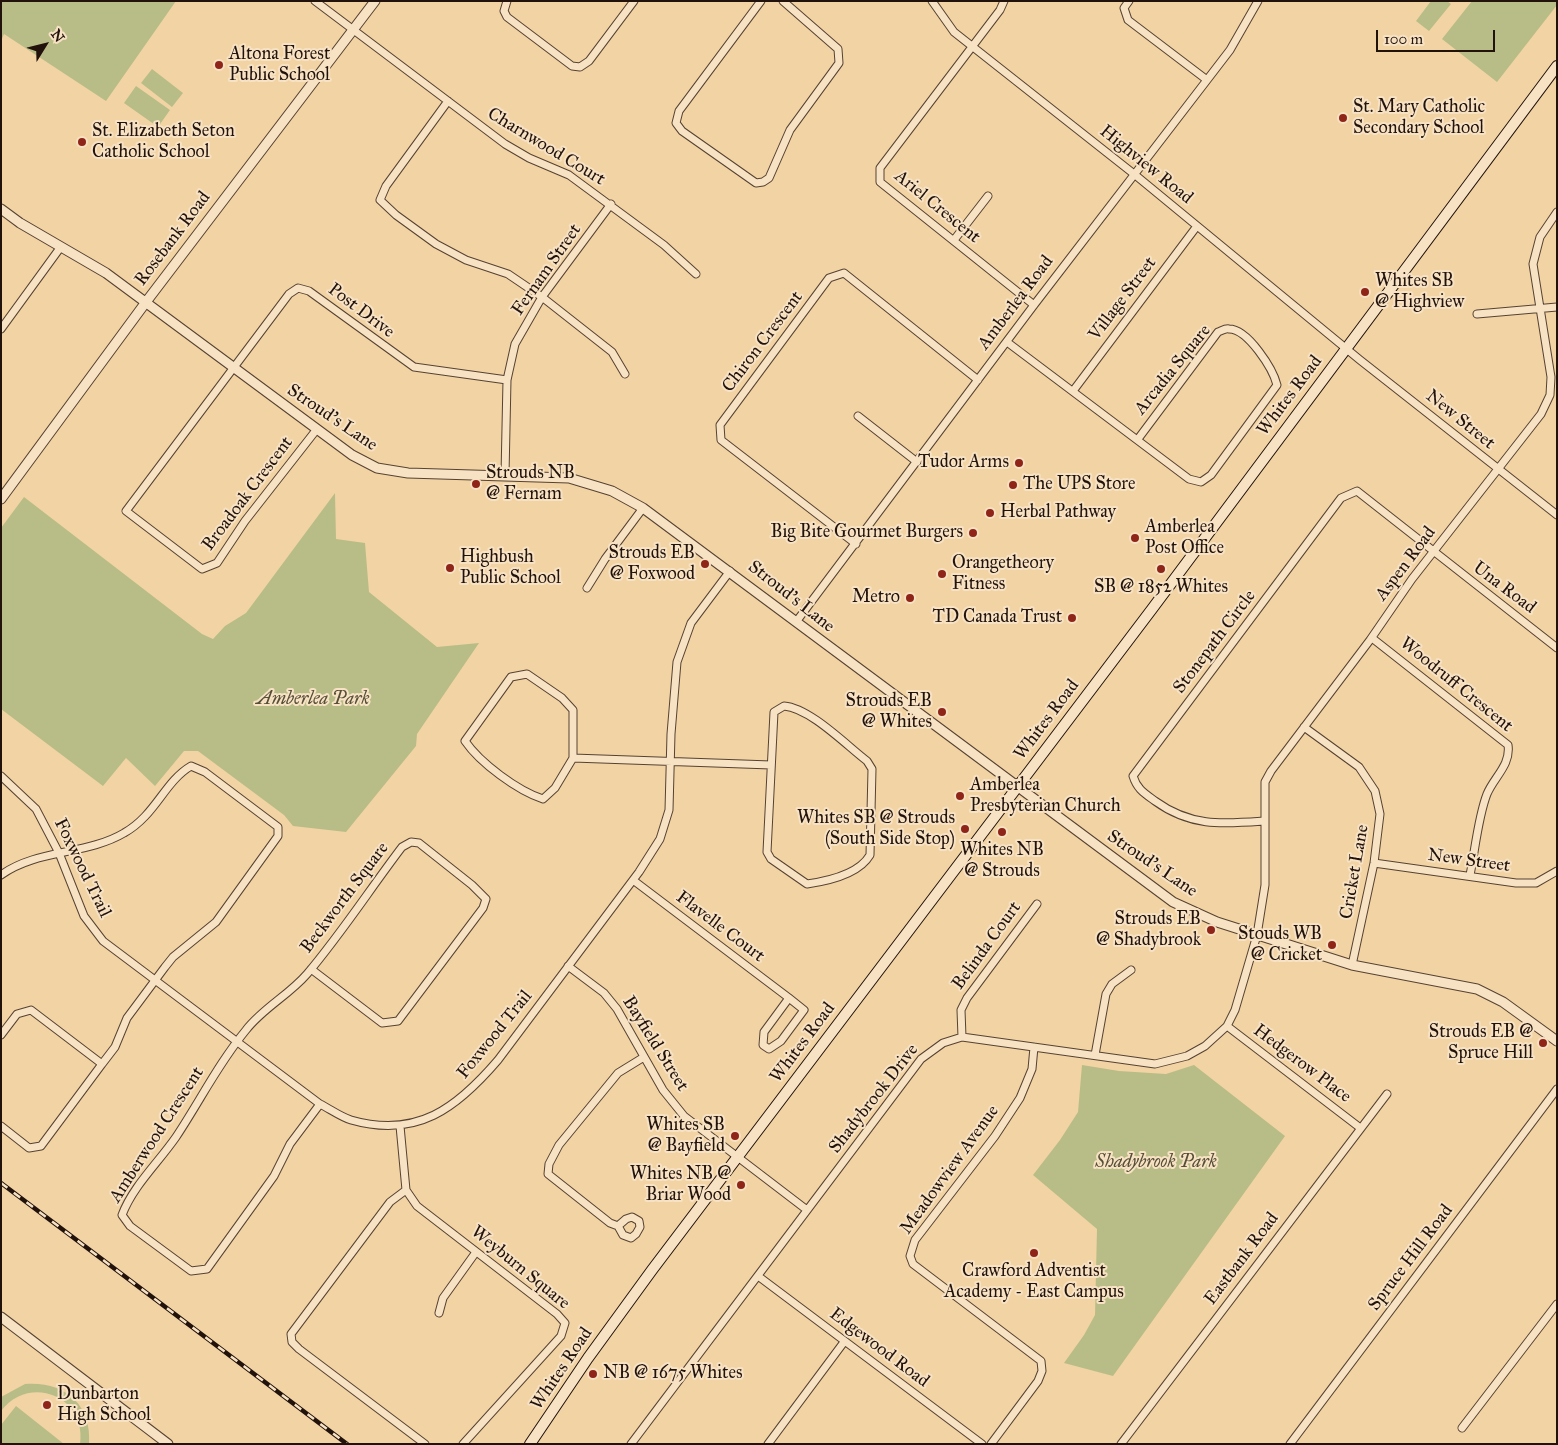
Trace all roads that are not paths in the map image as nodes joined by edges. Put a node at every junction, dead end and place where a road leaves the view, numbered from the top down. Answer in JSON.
{"nodes":[{"id":1,"x":314,"y":1,"type":"edge"},
{"id":2,"x":375,"y":1,"type":"edge"},
{"id":3,"x":507,"y":1,"type":"edge"},
{"id":4,"x":634,"y":1,"type":"edge"},
{"id":5,"x":761,"y":1,"type":"edge"},
{"id":6,"x":783,"y":1,"type":"edge"},
{"id":7,"x":932,"y":1,"type":"edge"},
{"id":8,"x":1004,"y":1,"type":"edge"},
{"id":9,"x":1129,"y":1,"type":"edge"},
{"id":10,"x":1258,"y":1,"type":"edge"},
{"id":11,"x":353,"y":30,"type":"junction"},
{"id":12,"x":972,"y":46,"type":"junction"},
{"id":13,"x":1557,"y":66,"type":"edge"},
{"id":14,"x":1208,"y":80,"type":"junction"},
{"id":15,"x":448,"y":101,"type":"junction"},
{"id":16,"x":1134,"y":174,"type":"junction"},
{"id":17,"x":988,"y":196,"type":"dead end"},
{"id":18,"x":611,"y":204,"type":"junction"},
{"id":19,"x":1,"y":209,"type":"edge"},
{"id":20,"x":1557,"y":212,"type":"edge"},
{"id":21,"x":1198,"y":226,"type":"junction"},
{"id":22,"x":954,"y":240,"type":"junction"},
{"id":23,"x":60,"y":248,"type":"junction"},
{"id":24,"x":696,"y":274,"type":"dead end"},
{"id":25,"x":542,"y":297,"type":"junction"},
{"id":26,"x":146,"y":302,"type":"junction"},
{"id":27,"x":1034,"y":305,"type":"junction"},
{"id":28,"x":1557,"y":307,"type":"edge"},
{"id":29,"x":1540,"y":309,"type":"junction"},
{"id":30,"x":1477,"y":314,"type":"dead end"},
{"id":31,"x":1,"y":329,"type":"edge"},
{"id":32,"x":1007,"y":342,"type":"junction"},
{"id":33,"x":1346,"y":348,"type":"junction"},
{"id":34,"x":231,"y":368,"type":"junction"},
{"id":35,"x":625,"y":374,"type":"dead end"},
{"id":36,"x":507,"y":380,"type":"junction"},
{"id":37,"x":978,"y":380,"type":"junction"},
{"id":38,"x":1073,"y":391,"type":"junction"},
{"id":39,"x":1553,"y":395,"type":"edge"},
{"id":40,"x":858,"y":416,"type":"dead end"},
{"id":41,"x":317,"y":429,"type":"junction"},
{"id":42,"x":1138,"y":439,"type":"junction"},
{"id":43,"x":917,"y":462,"type":"junction"},
{"id":44,"x":1498,"y":469,"type":"junction"},
{"id":45,"x":505,"y":474,"type":"junction"},
{"id":46,"x":1,"y":499,"type":"edge"},
{"id":47,"x":643,"y":508,"type":"junction"},
{"id":48,"x":1557,"y":515,"type":"edge"},
{"id":49,"x":856,"y":544,"type":"junction"},
{"id":50,"x":1433,"y":552,"type":"junction"},
{"id":51,"x":730,"y":571,"type":"junction"},
{"id":52,"x":587,"y":588,"type":"dead end"},
{"id":53,"x":796,"y":622,"type":"junction"},
{"id":54,"x":1372,"y":638,"type":"junction"},
{"id":55,"x":1557,"y":648,"type":"edge"},
{"id":56,"x":1304,"y":727,"type":"junction"},
{"id":57,"x":573,"y":758,"type":"junction"},
{"id":58,"x":672,"y":760,"type":"junction"},
{"id":59,"x":771,"y":766,"type":"junction"},
{"id":60,"x":1,"y":776,"type":"edge"},
{"id":61,"x":1017,"y":787,"type":"junction"},
{"id":62,"x":1264,"y":821,"type":"junction"},
{"id":63,"x":59,"y":853,"type":"junction"},
{"id":64,"x":1374,"y":863,"type":"junction"},
{"id":65,"x":1557,"y":871,"type":"edge"},
{"id":66,"x":1,"y":875,"type":"edge"},
{"id":67,"x":1470,"y":875,"type":"junction"},
{"id":68,"x":633,"y":880,"type":"junction"},
{"id":69,"x":1037,"y":904,"type":"dead end"},
{"id":70,"x":1257,"y":935,"type":"junction"},
{"id":71,"x":1352,"y":965,"type":"junction"},
{"id":72,"x":568,"y":966,"type":"junction"},
{"id":73,"x":311,"y":969,"type":"junction"},
{"id":74,"x":1131,"y":970,"type":"dead end"},
{"id":75,"x":156,"y":980,"type":"junction"},
{"id":76,"x":789,"y":998,"type":"junction"},
{"id":77,"x":1226,"y":1026,"type":"junction"},
{"id":78,"x":1,"y":1035,"type":"edge"},
{"id":79,"x":962,"y":1036,"type":"junction"},
{"id":80,"x":237,"y":1041,"type":"junction"},
{"id":81,"x":1557,"y":1041,"type":"edge"},
{"id":82,"x":1034,"y":1047,"type":"junction"},
{"id":83,"x":1095,"y":1055,"type":"junction"},
{"id":84,"x":644,"y":1057,"type":"junction"},
{"id":85,"x":102,"y":1064,"type":"junction"},
{"id":86,"x":1557,"y":1089,"type":"edge"},
{"id":87,"x":1387,"y":1094,"type":"dead end"},
{"id":88,"x":320,"y":1104,"type":"junction"},
{"id":89,"x":1,"y":1126,"type":"edge"},
{"id":90,"x":400,"y":1126,"type":"junction"},
{"id":91,"x":1359,"y":1128,"type":"junction"},
{"id":92,"x":738,"y":1158,"type":"junction"},
{"id":93,"x":406,"y":1190,"type":"junction"},
{"id":94,"x":807,"y":1210,"type":"junction"},
{"id":95,"x":618,"y":1226,"type":"dead end"},
{"id":96,"x":476,"y":1252,"type":"junction"},
{"id":97,"x":758,"y":1276,"type":"junction"},
{"id":98,"x":1557,"y":1304,"type":"edge"},
{"id":99,"x":438,"y":1313,"type":"dead end"},
{"id":100,"x":1,"y":1317,"type":"edge"},
{"id":101,"x":844,"y":1342,"type":"junction"},
{"id":102,"x":1462,"y":1428,"type":"dead end"},
{"id":103,"x":168,"y":1444,"type":"edge"},
{"id":104,"x":425,"y":1444,"type":"edge"},
{"id":105,"x":463,"y":1444,"type":"edge"},
{"id":106,"x":530,"y":1444,"type":"edge"},
{"id":107,"x":631,"y":1444,"type":"edge"},
{"id":108,"x":768,"y":1444,"type":"edge"},
{"id":109,"x":982,"y":1444,"type":"edge"},
{"id":110,"x":991,"y":1444,"type":"edge"},
{"id":111,"x":1121,"y":1444,"type":"edge"},
{"id":112,"x":1290,"y":1444,"type":"edge"}],
"edges":[{"from":1,"to":11,"type":"street","name":"Charnwood Court"},
{"from":2,"to":11,"type":"street","name":"Rosebank Road"},
{"from":3,"to":4,"type":"street"},
{"from":5,"to":6,"type":"street"},
{"from":7,"to":12,"type":"street","name":"Highview Road"},
{"from":8,"to":12,"type":"street"},
{"from":9,"to":14,"type":"street"},
{"from":10,"to":14,"type":"street","name":"Amberlea Road"},
{"from":11,"to":15,"type":"street","name":"Charnwood Court"},
{"from":11,"to":26,"type":"street","name":"Rosebank Road"},
{"from":12,"to":16,"type":"street","name":"Highview Road"},
{"from":12,"to":22,"type":"street","name":"Ariel Crescent"},
{"from":13,"to":33,"type":"main road","name":"Whites Road"},
{"from":14,"to":16,"type":"street","name":"Amberlea Road"},
{"from":15,"to":18,"type":"street","name":"Charnwood Court"},
{"from":15,"to":25,"type":"street"},
{"from":16,"to":21,"type":"street","name":"Highview Road"},
{"from":16,"to":27,"type":"street","name":"Amberlea Road"},
{"from":17,"to":22,"type":"street"},
{"from":18,"to":24,"type":"street","name":"Charnwood Court"},
{"from":18,"to":25,"type":"street","name":"Fernam Street"},
{"from":19,"to":23,"type":"street","name":"Stroud's Lane"},
{"from":20,"to":29,"type":"street","name":"Aspen Road"},
{"from":21,"to":33,"type":"street","name":"Highview Road"},
{"from":21,"to":38,"type":"street","name":"Village Street"},
{"from":22,"to":27,"type":"street","name":"Ariel Crescent"},
{"from":23,"to":26,"type":"street","name":"Stroud's Lane"},
{"from":23,"to":31,"type":"street"},
{"from":25,"to":35,"type":"street"},
{"from":25,"to":36,"type":"street","name":"Fernam Street"},
{"from":26,"to":34,"type":"street","name":"Stroud's Lane"},
{"from":26,"to":46,"type":"street","name":"Rosebank Road"},
{"from":27,"to":32,"type":"street","name":"Amberlea Road"},
{"from":28,"to":29,"type":"street"},
{"from":29,"to":30,"type":"street"},
{"from":29,"to":39,"type":"street","name":"Aspen Road"},
{"from":32,"to":37,"type":"street","name":"Amberlea Road"},
{"from":32,"to":38,"type":"street","name":"Arcadia Square"},
{"from":33,"to":44,"type":"street","name":"New Street"},
{"from":33,"to":61,"type":"main road","name":"Whites Road"},
{"from":34,"to":36,"type":"street","name":"Post Drive"},
{"from":34,"to":41,"type":"street","name":"Stroud's Lane"},
{"from":34,"to":41,"type":"street","name":"Broadoak Crescent"},
{"from":36,"to":45,"type":"street","name":"Fernam Street"},
{"from":37,"to":43,"type":"street","name":"Amberlea Road"},
{"from":37,"to":49,"type":"street","name":"Chiron Crescent"},
{"from":38,"to":42,"type":"street","name":"Arcadia Square"},
{"from":39,"to":44,"type":"street","name":"Aspen Road"},
{"from":40,"to":43,"type":"street"},
{"from":41,"to":45,"type":"street","name":"Stroud's Lane"},
{"from":42,"to":42,"type":"street","name":"Arcadia Square"},
{"from":43,"to":49,"type":"street","name":"Amberlea Road"},
{"from":44,"to":48,"type":"street","name":"New Street"},
{"from":44,"to":50,"type":"street","name":"Aspen Road"},
{"from":45,"to":47,"type":"street","name":"Stroud's Lane"},
{"from":47,"to":51,"type":"street","name":"Stroud's Lane"},
{"from":47,"to":52,"type":"street"},
{"from":49,"to":53,"type":"street","name":"Amberlea Road"},
{"from":50,"to":54,"type":"street","name":"Aspen Road"},
{"from":50,"to":55,"type":"street","name":"Una Road"},
{"from":50,"to":62,"type":"street","name":"Stonepath Circle"},
{"from":51,"to":53,"type":"street","name":"Stroud's Lane"},
{"from":51,"to":58,"type":"street","name":"Foxwood Trail"},
{"from":53,"to":61,"type":"street","name":"Stroud's Lane"},
{"from":54,"to":56,"type":"street","name":"Aspen Road"},
{"from":54,"to":67,"type":"street","name":"Woodruff Crescent"},
{"from":56,"to":62,"type":"street","name":"Aspen Road"},
{"from":56,"to":64,"type":"street","name":"Cricket Lane"},
{"from":57,"to":57,"type":"street"},
{"from":57,"to":58,"type":"street"},
{"from":58,"to":59,"type":"street"},
{"from":58,"to":68,"type":"street","name":"Foxwood Trail"},
{"from":59,"to":59,"type":"street"},
{"from":60,"to":63,"type":"street","name":"Foxwood Trail"},
{"from":61,"to":70,"type":"street","name":"Stroud's Lane"},
{"from":61,"to":92,"type":"main road","name":"Whites Road"},
{"from":62,"to":70,"type":"street","name":"Aspen Road"},
{"from":63,"to":66,"type":"street"},
{"from":63,"to":75,"type":"street","name":"Foxwood Trail"},
{"from":63,"to":75,"type":"street"},
{"from":64,"to":67,"type":"street","name":"New Street"},
{"from":64,"to":71,"type":"street","name":"Cricket Lane"},
{"from":65,"to":67,"type":"street","name":"New Street"},
{"from":68,"to":72,"type":"street","name":"Foxwood Trail"},
{"from":68,"to":76,"type":"street","name":"Flavelle Court"},
{"from":69,"to":79,"type":"street","name":"Belinda Court"},
{"from":70,"to":71,"type":"street","name":"Stroud's Lane"},
{"from":70,"to":77,"type":"street"},
{"from":71,"to":81,"type":"street","name":"Stroud's Lane"},
{"from":72,"to":84,"type":"street","name":"Bayfield Street"},
{"from":72,"to":90,"type":"street","name":"Foxwood Trail"},
{"from":73,"to":73,"type":"street","name":"Beckworth Square"},
{"from":73,"to":80,"type":"street","name":"Beckworth Square"},
{"from":74,"to":83,"type":"street"},
{"from":75,"to":80,"type":"street","name":"Foxwood Trail"},
{"from":75,"to":85,"type":"street"},
{"from":76,"to":76,"type":"street","name":"Flavelle Court"},
{"from":77,"to":83,"type":"street"},
{"from":77,"to":91,"type":"street","name":"Hedgerow Place"},
{"from":78,"to":85,"type":"street"},
{"from":79,"to":82,"type":"street"},
{"from":79,"to":94,"type":"street","name":"Shadybrook Drive"},
{"from":80,"to":88,"type":"street","name":"Foxwood Trail"},
{"from":80,"to":88,"type":"street","name":"Amberwood Crescent"},
{"from":82,"to":83,"type":"street"},
{"from":82,"to":110,"type":"street","name":"Meadowview Avenue"},
{"from":84,"to":92,"type":"street","name":"Bayfield Street"},
{"from":84,"to":95,"type":"street"},
{"from":85,"to":89,"type":"street"},
{"from":86,"to":112,"type":"street","name":"Spruce Hill Road"},
{"from":87,"to":91,"type":"street","name":"Eastbank Road"},
{"from":88,"to":90,"type":"street","name":"Foxwood Trail"},
{"from":90,"to":93,"type":"street"},
{"from":91,"to":111,"type":"street","name":"Eastbank Road"},
{"from":92,"to":94,"type":"street","name":"Bayfield Street"},
{"from":92,"to":106,"type":"main road","name":"Whites Road"},
{"from":93,"to":96,"type":"street","name":"Weyburn Square"},
{"from":93,"to":104,"type":"street"},
{"from":94,"to":97,"type":"street","name":"Shadybrook Drive"},
{"from":96,"to":99,"type":"street"},
{"from":96,"to":105,"type":"street","name":"Weyburn Square"},
{"from":97,"to":101,"type":"street","name":"Edgewood Road"},
{"from":97,"to":107,"type":"street","name":"Shadybrook Drive"},
{"from":98,"to":102,"type":"street"},
{"from":100,"to":103,"type":"street"},
{"from":101,"to":108,"type":"street"},
{"from":101,"to":109,"type":"street","name":"Edgewood Road"}]}
